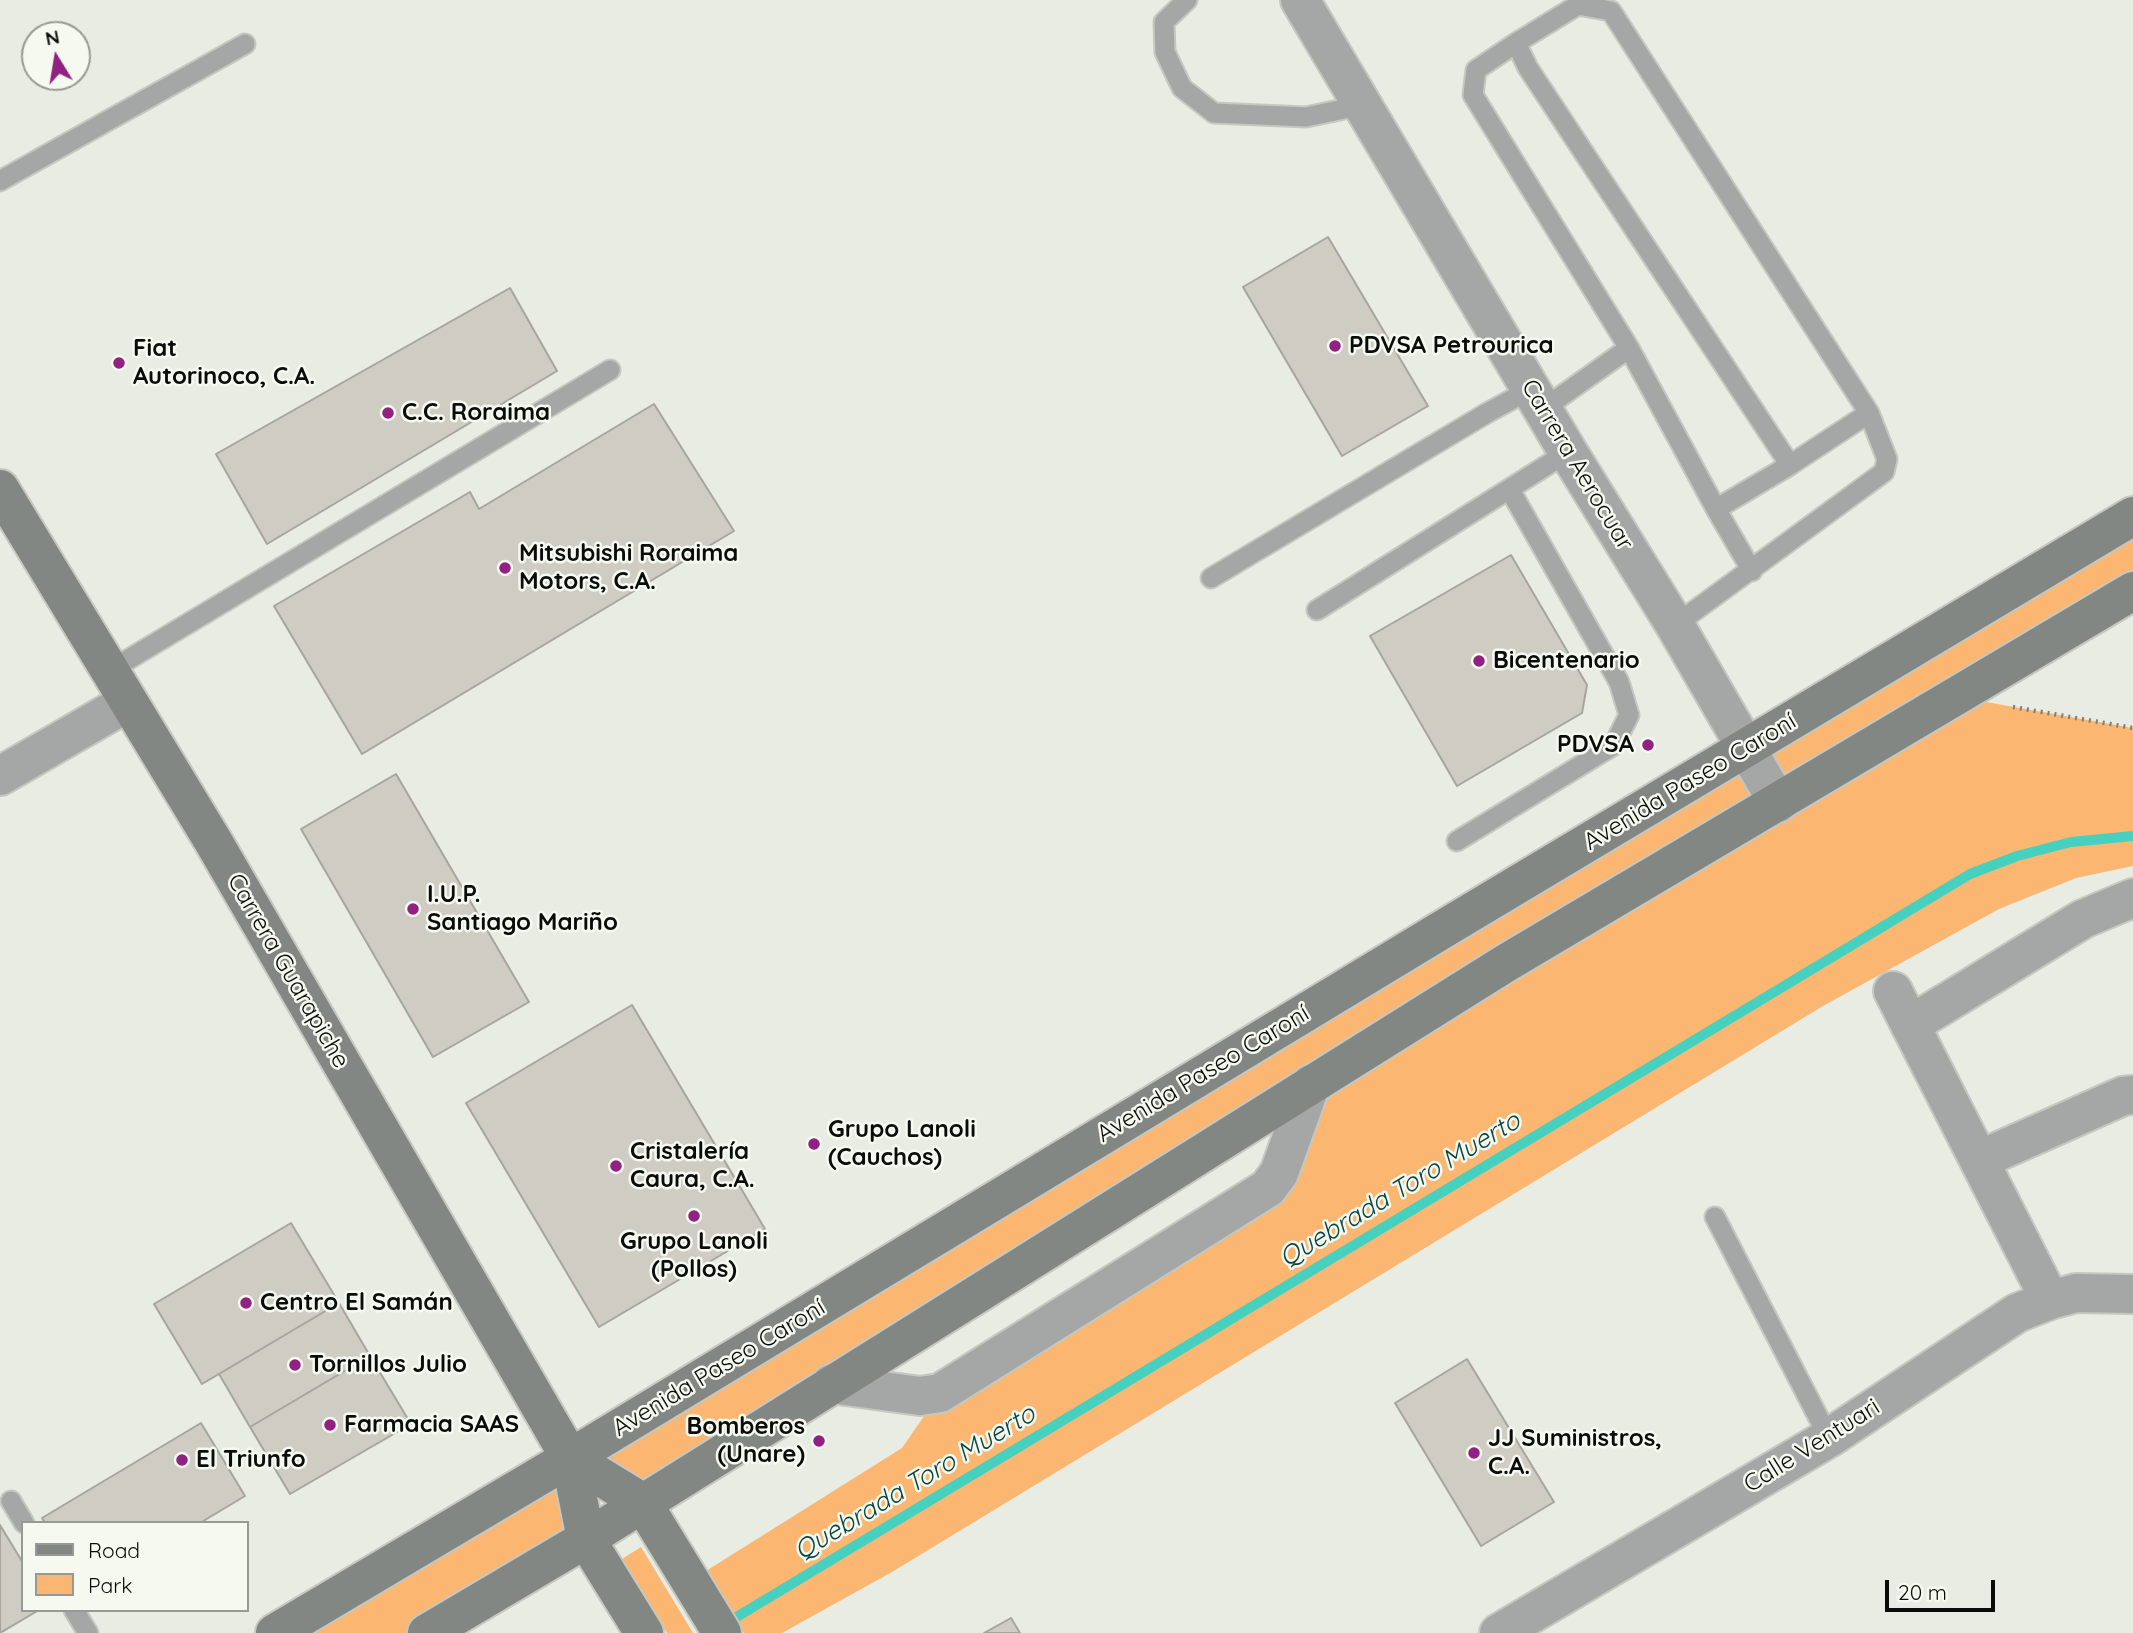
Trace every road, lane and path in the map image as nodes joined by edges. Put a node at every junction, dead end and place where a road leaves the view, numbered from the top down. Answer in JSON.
{"nodes":[{"id":1,"x":1187,"y":0,"type":"edge"},
{"id":2,"x":1300,"y":0,"type":"edge"},
{"id":3,"x":1516,"y":43,"type":"junction"},
{"id":4,"x":245,"y":44,"type":"dead end"},
{"id":5,"x":1363,"y":105,"type":"junction"},
{"id":6,"x":0,"y":181,"type":"edge"},
{"id":7,"x":1629,"y":348,"type":"junction"},
{"id":8,"x":610,"y":370,"type":"dead end"},
{"id":9,"x":1537,"y":399,"type":"junction"},
{"id":10,"x":1869,"y":413,"type":"junction"},
{"id":11,"x":1568,"y":452,"type":"junction"},
{"id":12,"x":1790,"y":465,"type":"junction"},
{"id":13,"x":0,"y":489,"type":"edge"},
{"id":14,"x":1510,"y":490,"type":"junction"},
{"id":15,"x":1716,"y":509,"type":"junction"},
{"id":16,"x":2133,"y":516,"type":"edge"},
{"id":17,"x":1752,"y":571,"type":"junction"},
{"id":18,"x":1211,"y":578,"type":"dead end"},
{"id":19,"x":2133,"y":591,"type":"edge"},
{"id":20,"x":1317,"y":610,"type":"dead end"},
{"id":21,"x":1675,"y":625,"type":"junction"},
{"id":22,"x":118,"y":686,"type":"junction"},
{"id":23,"x":2011,"y":706,"type":"dead end"},
{"id":24,"x":2133,"y":729,"type":"edge"},
{"id":25,"x":1745,"y":749,"type":"junction"},
{"id":26,"x":0,"y":776,"type":"edge"},
{"id":27,"x":1778,"y":803,"type":"junction"},
{"id":28,"x":1457,"y":841,"type":"dead end"},
{"id":29,"x":2133,"y":898,"type":"edge"},
{"id":30,"x":1893,"y":991,"type":"dead end"},
{"id":31,"x":1910,"y":1025,"type":"junction"},
{"id":32,"x":1311,"y":1084,"type":"junction"},
{"id":33,"x":2133,"y":1095,"type":"edge"},
{"id":34,"x":1979,"y":1160,"type":"junction"},
{"id":35,"x":1715,"y":1217,"type":"dead end"},
{"id":36,"x":2133,"y":1294,"type":"edge"},
{"id":37,"x":2050,"y":1300,"type":"junction"},
{"id":38,"x":831,"y":1384,"type":"junction"},
{"id":39,"x":1829,"y":1438,"type":"junction"},
{"id":40,"x":570,"y":1458,"type":"junction"},
{"id":41,"x":11,"y":1501,"type":"dead end"},
{"id":42,"x":642,"y":1502,"type":"junction"},
{"id":43,"x":23,"y":1521,"type":"edge"},
{"id":44,"x":586,"y":1539,"type":"junction"},
{"id":45,"x":75,"y":1612,"type":"edge"},
{"id":46,"x":1553,"y":1619,"type":"edge"},
{"id":47,"x":638,"y":1623,"type":"edge"},
{"id":48,"x":88,"y":1633,"type":"edge"},
{"id":49,"x":275,"y":1633,"type":"edge"},
{"id":50,"x":428,"y":1633,"type":"edge"},
{"id":51,"x":722,"y":1633,"type":"edge"},
{"id":52,"x":1499,"y":1633,"type":"edge"}],
"edges":[{"from":1,"to":5,"type":"lane"},
{"from":2,"to":5,"type":"street","name":"Carrera Aerocuar"},
{"from":3,"to":7,"type":"lane"},
{"from":3,"to":10,"type":"lane"},
{"from":3,"to":12,"type":"lane"},
{"from":4,"to":6,"type":"lane"},
{"from":5,"to":9,"type":"street","name":"Carrera Aerocuar"},
{"from":7,"to":9,"type":"lane"},
{"from":7,"to":15,"type":"lane"},
{"from":8,"to":22,"type":"lane"},
{"from":9,"to":11,"type":"street","name":"Carrera Aerocuar"},
{"from":9,"to":18,"type":"lane"},
{"from":10,"to":12,"type":"lane"},
{"from":10,"to":17,"type":"lane"},
{"from":11,"to":14,"type":"lane"},
{"from":11,"to":21,"type":"street","name":"Carrera Aerocuar"},
{"from":12,"to":15,"type":"lane"},
{"from":13,"to":22,"type":"street","name":"Carrera Guarapiche"},
{"from":14,"to":20,"type":"lane"},
{"from":14,"to":28,"type":"lane"},
{"from":15,"to":17,"type":"lane"},
{"from":16,"to":25,"type":"street","name":"Avenida Paseo Caroní"},
{"from":17,"to":21,"type":"lane"},
{"from":19,"to":27,"type":"street"},
{"from":21,"to":25,"type":"street","name":"Carrera Aerocuar"},
{"from":22,"to":26,"type":"street"},
{"from":22,"to":40,"type":"street","name":"Carrera Guarapiche"},
{"from":23,"to":24,"type":"path"},
{"from":25,"to":27,"type":"street","name":"Carrera Aerocuar"},
{"from":25,"to":40,"type":"street","name":"Avenida Paseo Caroní"},
{"from":27,"to":32,"type":"street"},
{"from":29,"to":31,"type":"street"},
{"from":30,"to":31,"type":"street"},
{"from":31,"to":34,"type":"street"},
{"from":32,"to":38,"type":"street"},
{"from":32,"to":38,"type":"street"},
{"from":33,"to":34,"type":"street"},
{"from":34,"to":37,"type":"street"},
{"from":35,"to":39,"type":"lane"},
{"from":36,"to":37,"type":"street","name":"Calle Ventuari"},
{"from":37,"to":39,"type":"street","name":"Calle Ventuari"},
{"from":38,"to":42,"type":"street"},
{"from":39,"to":46,"type":"street","name":"Calle Ventuari"},
{"from":40,"to":42,"type":"street"},
{"from":40,"to":44,"type":"street"},
{"from":40,"to":49,"type":"street","name":"Avenida Paseo Caroní"},
{"from":41,"to":43,"type":"lane"},
{"from":42,"to":44,"type":"street"},
{"from":42,"to":51,"type":"street"},
{"from":44,"to":47,"type":"street"},
{"from":44,"to":50,"type":"street"},
{"from":45,"to":48,"type":"lane"},
{"from":46,"to":52,"type":"street","name":"Calle Ventuari"}]}
